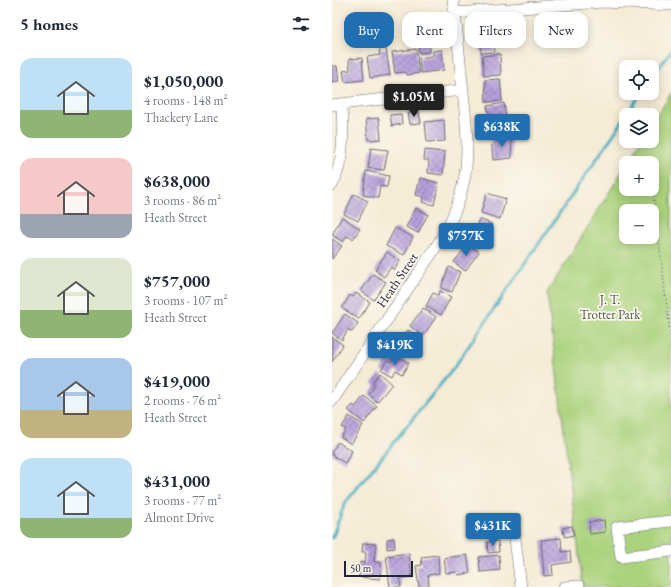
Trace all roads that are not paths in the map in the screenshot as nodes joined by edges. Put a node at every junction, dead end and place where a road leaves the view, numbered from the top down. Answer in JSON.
{"nodes":[{"id":1,"x":453,"y":0,"type":"edge"},
{"id":2,"x":603,"y":1,"type":"edge"},
{"id":3,"x":671,"y":5,"type":"edge"},
{"id":4,"x":455,"y":12,"type":"edge"},
{"id":5,"x":457,"y":13,"type":"edge"},
{"id":6,"x":457,"y":32,"type":"edge"},
{"id":7,"x":463,"y":90,"type":"junction"},
{"id":8,"x":337,"y":104,"type":"edge"},
{"id":9,"x":332,"y":185,"type":"edge"},
{"id":10,"x":332,"y":401,"type":"edge"},
{"id":11,"x":671,"y":521,"type":"edge"},
{"id":12,"x":514,"y":531,"type":"dead end"},
{"id":13,"x":671,"y":551,"type":"edge"},
{"id":14,"x":579,"y":586,"type":"dead end"},
{"id":15,"x":521,"y":587,"type":"edge"},
{"id":16,"x":564,"y":587,"type":"edge"}],
"edges":[{"from":1,"to":4,"type":"street","name":"Heath Street"},
{"from":2,"to":3,"type":"street"},
{"from":2,"to":5,"type":"street"},
{"from":6,"to":7,"type":"street","name":"Heath Street"},
{"from":7,"to":8,"type":"street"},
{"from":7,"to":10,"type":"street","name":"Heath Street"},
{"from":8,"to":9,"type":"street"},
{"from":11,"to":13,"type":"street"},
{"from":12,"to":15,"type":"street"},
{"from":14,"to":16,"type":"street"}]}
